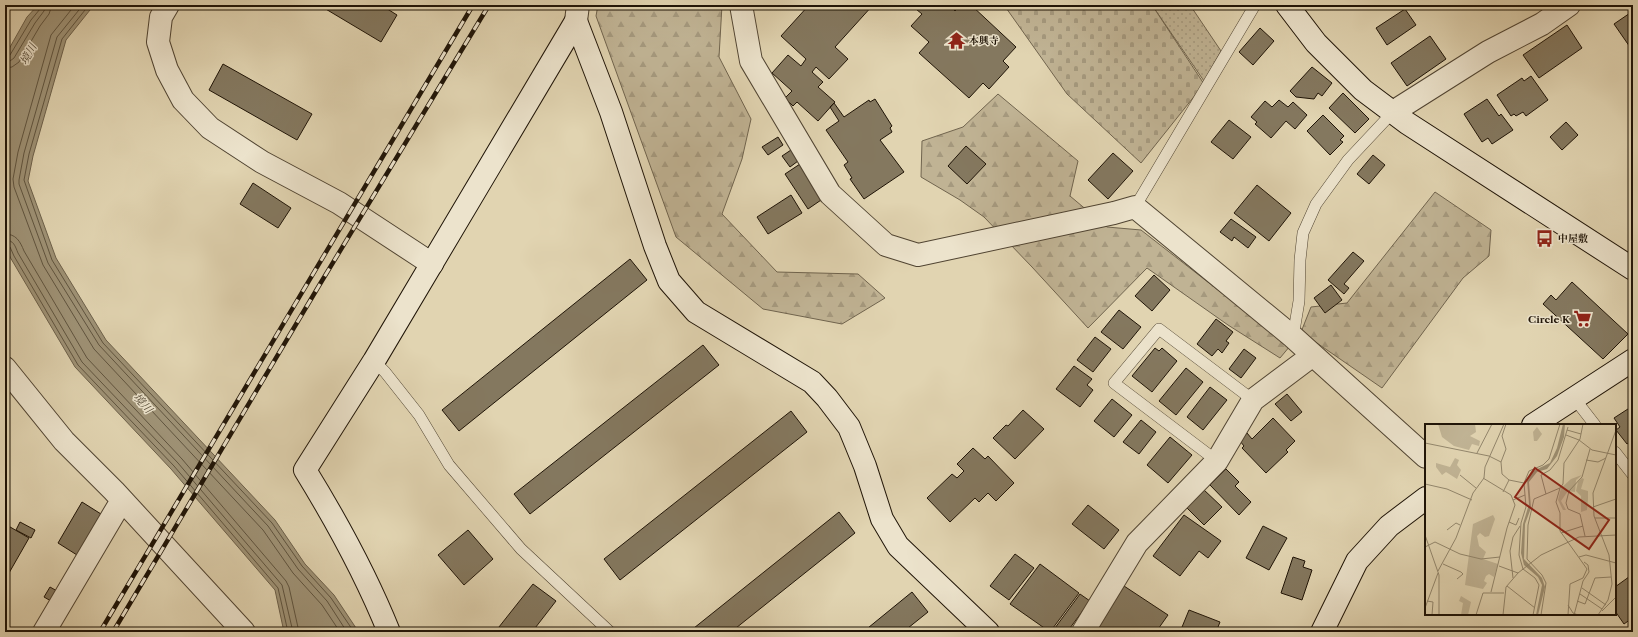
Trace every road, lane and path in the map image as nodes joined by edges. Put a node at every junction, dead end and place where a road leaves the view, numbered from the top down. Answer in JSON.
{"nodes":[{"id":1,"x":168,"y":5,"type":"edge"},
{"id":2,"x":741,"y":5,"type":"edge"},
{"id":3,"x":1255,"y":5,"type":"edge"},
{"id":4,"x":1287,"y":5,"type":"edge"},
{"id":5,"x":1569,"y":5,"type":"edge"},
{"id":6,"x":577,"y":13,"type":"edge"},
{"id":7,"x":1393,"y":112,"type":"junction"},
{"id":8,"x":1135,"y":207,"type":"junction"},
{"id":9,"x":432,"y":264,"type":"junction"},
{"id":10,"x":1633,"y":269,"type":"edge"},
{"id":11,"x":1293,"y":337,"type":"junction"},
{"id":12,"x":1311,"y":354,"type":"junction"},
{"id":13,"x":1633,"y":360,"type":"edge"},
{"id":14,"x":374,"y":361,"type":"junction"},
{"id":15,"x":5,"y":368,"type":"edge"},
{"id":16,"x":1574,"y":398,"type":"junction"},
{"id":17,"x":1253,"y":400,"type":"junction"},
{"id":18,"x":1534,"y":424,"type":"edge"},
{"id":19,"x":1594,"y":424,"type":"edge"},
{"id":20,"x":1616,"y":453,"type":"edge"},
{"id":21,"x":1425,"y":456,"type":"edge"},
{"id":22,"x":1217,"y":462,"type":"junction"},
{"id":23,"x":1633,"y":475,"type":"edge"},
{"id":24,"x":1425,"y":499,"type":"edge"},
{"id":25,"x":122,"y":500,"type":"junction"},
{"id":26,"x":44,"y":632,"type":"edge"},
{"id":27,"x":244,"y":632,"type":"edge"},
{"id":28,"x":389,"y":632,"type":"edge"},
{"id":29,"x":610,"y":632,"type":"edge"},
{"id":30,"x":988,"y":632,"type":"edge"},
{"id":31,"x":1083,"y":632,"type":"edge"},
{"id":32,"x":1322,"y":632,"type":"edge"}],
"edges":[{"from":1,"to":9,"type":"street"},
{"from":2,"to":8,"type":"street"},
{"from":3,"to":8,"type":"lane"},
{"from":4,"to":7,"type":"street"},
{"from":5,"to":7,"type":"street"},
{"from":6,"to":9,"type":"street"},
{"from":6,"to":30,"type":"street"},
{"from":7,"to":10,"type":"street"},
{"from":7,"to":11,"type":"lane"},
{"from":8,"to":11,"type":"street"},
{"from":9,"to":14,"type":"street"},
{"from":11,"to":12,"type":"street"},
{"from":12,"to":17,"type":"street"},
{"from":12,"to":21,"type":"street"},
{"from":13,"to":16,"type":"street"},
{"from":14,"to":28,"type":"street"},
{"from":14,"to":29,"type":"lane"},
{"from":15,"to":25,"type":"street"},
{"from":16,"to":18,"type":"street"},
{"from":16,"to":19,"type":"lane"},
{"from":17,"to":22,"type":"street"},
{"from":17,"to":22,"type":"lane"},
{"from":20,"to":23,"type":"lane"},
{"from":22,"to":31,"type":"street"},
{"from":24,"to":32,"type":"street"},
{"from":25,"to":26,"type":"street"},
{"from":25,"to":27,"type":"street"}]}
